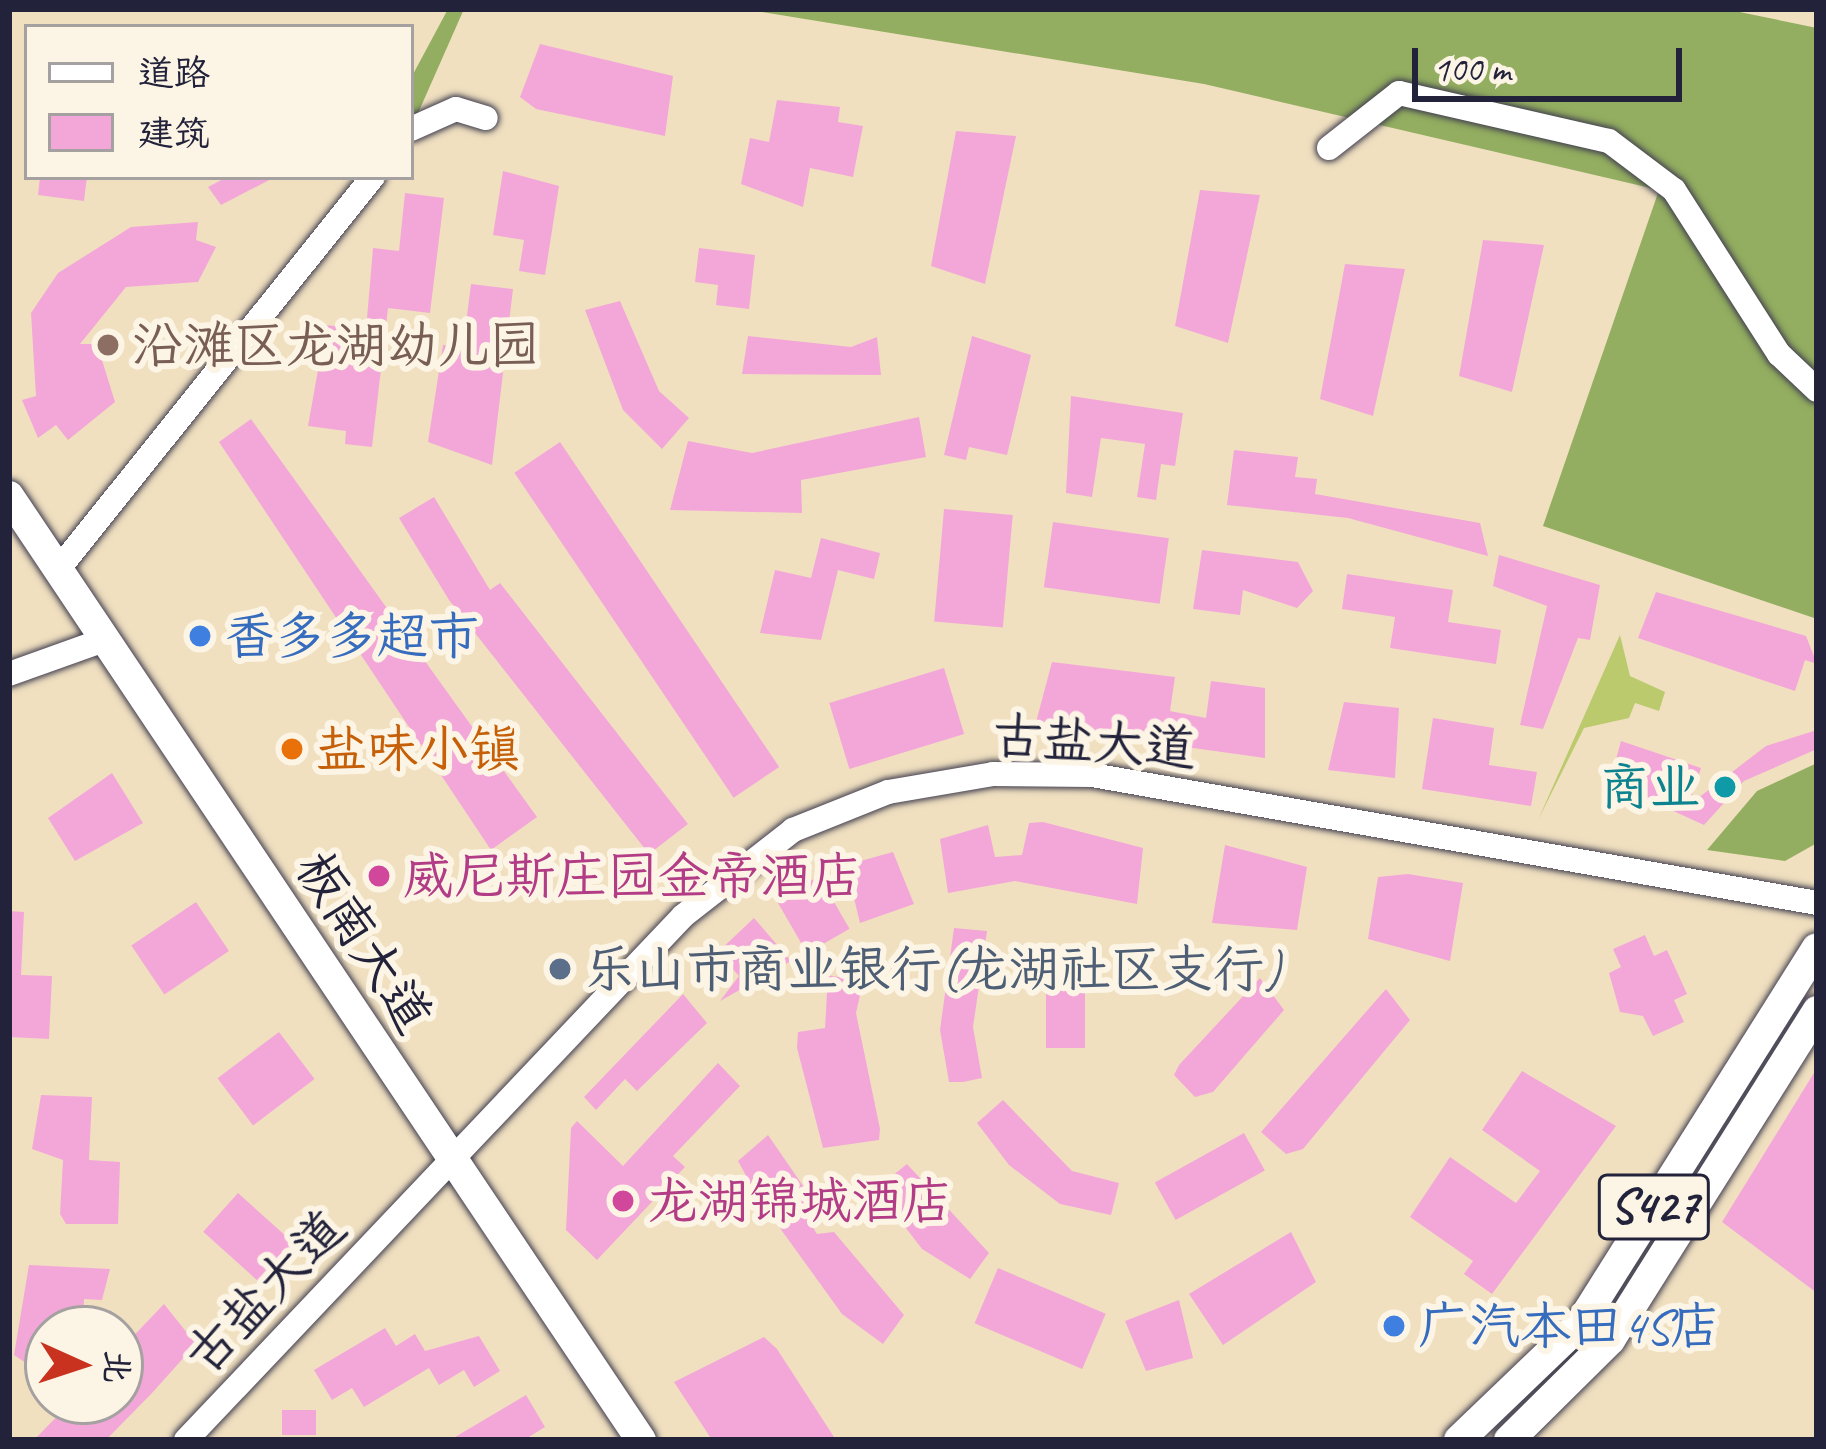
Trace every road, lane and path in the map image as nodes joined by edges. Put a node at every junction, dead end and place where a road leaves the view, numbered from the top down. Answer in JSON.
{"nodes":[{"id":1,"x":486,"y":118,"type":"dead end"},
{"id":2,"x":414,"y":128,"type":"edge"},
{"id":3,"x":1329,"y":148,"type":"dead end"},
{"id":4,"x":371,"y":180,"type":"edge"},
{"id":5,"x":1817,"y":390,"type":"edge"},
{"id":6,"x":9,"y":496,"type":"edge"},
{"id":7,"x":61,"y":566,"type":"junction"},
{"id":8,"x":107,"y":639,"type":"junction"},
{"id":9,"x":9,"y":674,"type":"edge"},
{"id":10,"x":1817,"y":903,"type":"edge"},
{"id":11,"x":1817,"y":948,"type":"edge"},
{"id":12,"x":1817,"y":1011,"type":"edge"},
{"id":13,"x":451,"y":1162,"type":"junction"},
{"id":14,"x":186,"y":1440,"type":"edge"},
{"id":15,"x":640,"y":1440,"type":"edge"},
{"id":16,"x":1459,"y":1440,"type":"edge"},
{"id":17,"x":1509,"y":1440,"type":"edge"}],
"edges":[{"from":1,"to":2,"type":"street"},
{"from":3,"to":5,"type":"street"},
{"from":4,"to":7,"type":"street"},
{"from":6,"to":7,"type":"main road","name":"板南大道"},
{"from":7,"to":8,"type":"main road","name":"板南大道"},
{"from":8,"to":9,"type":"street"},
{"from":8,"to":13,"type":"main road","name":"板南大道"},
{"from":10,"to":13,"type":"street","name":"古盐大道"},
{"from":11,"to":16,"type":"main road","number":"S427"},
{"from":12,"to":17,"type":"main road","number":"S427"},
{"from":13,"to":14,"type":"street","name":"古盐大道"},
{"from":13,"to":15,"type":"main road","name":"板南大道"}]}
